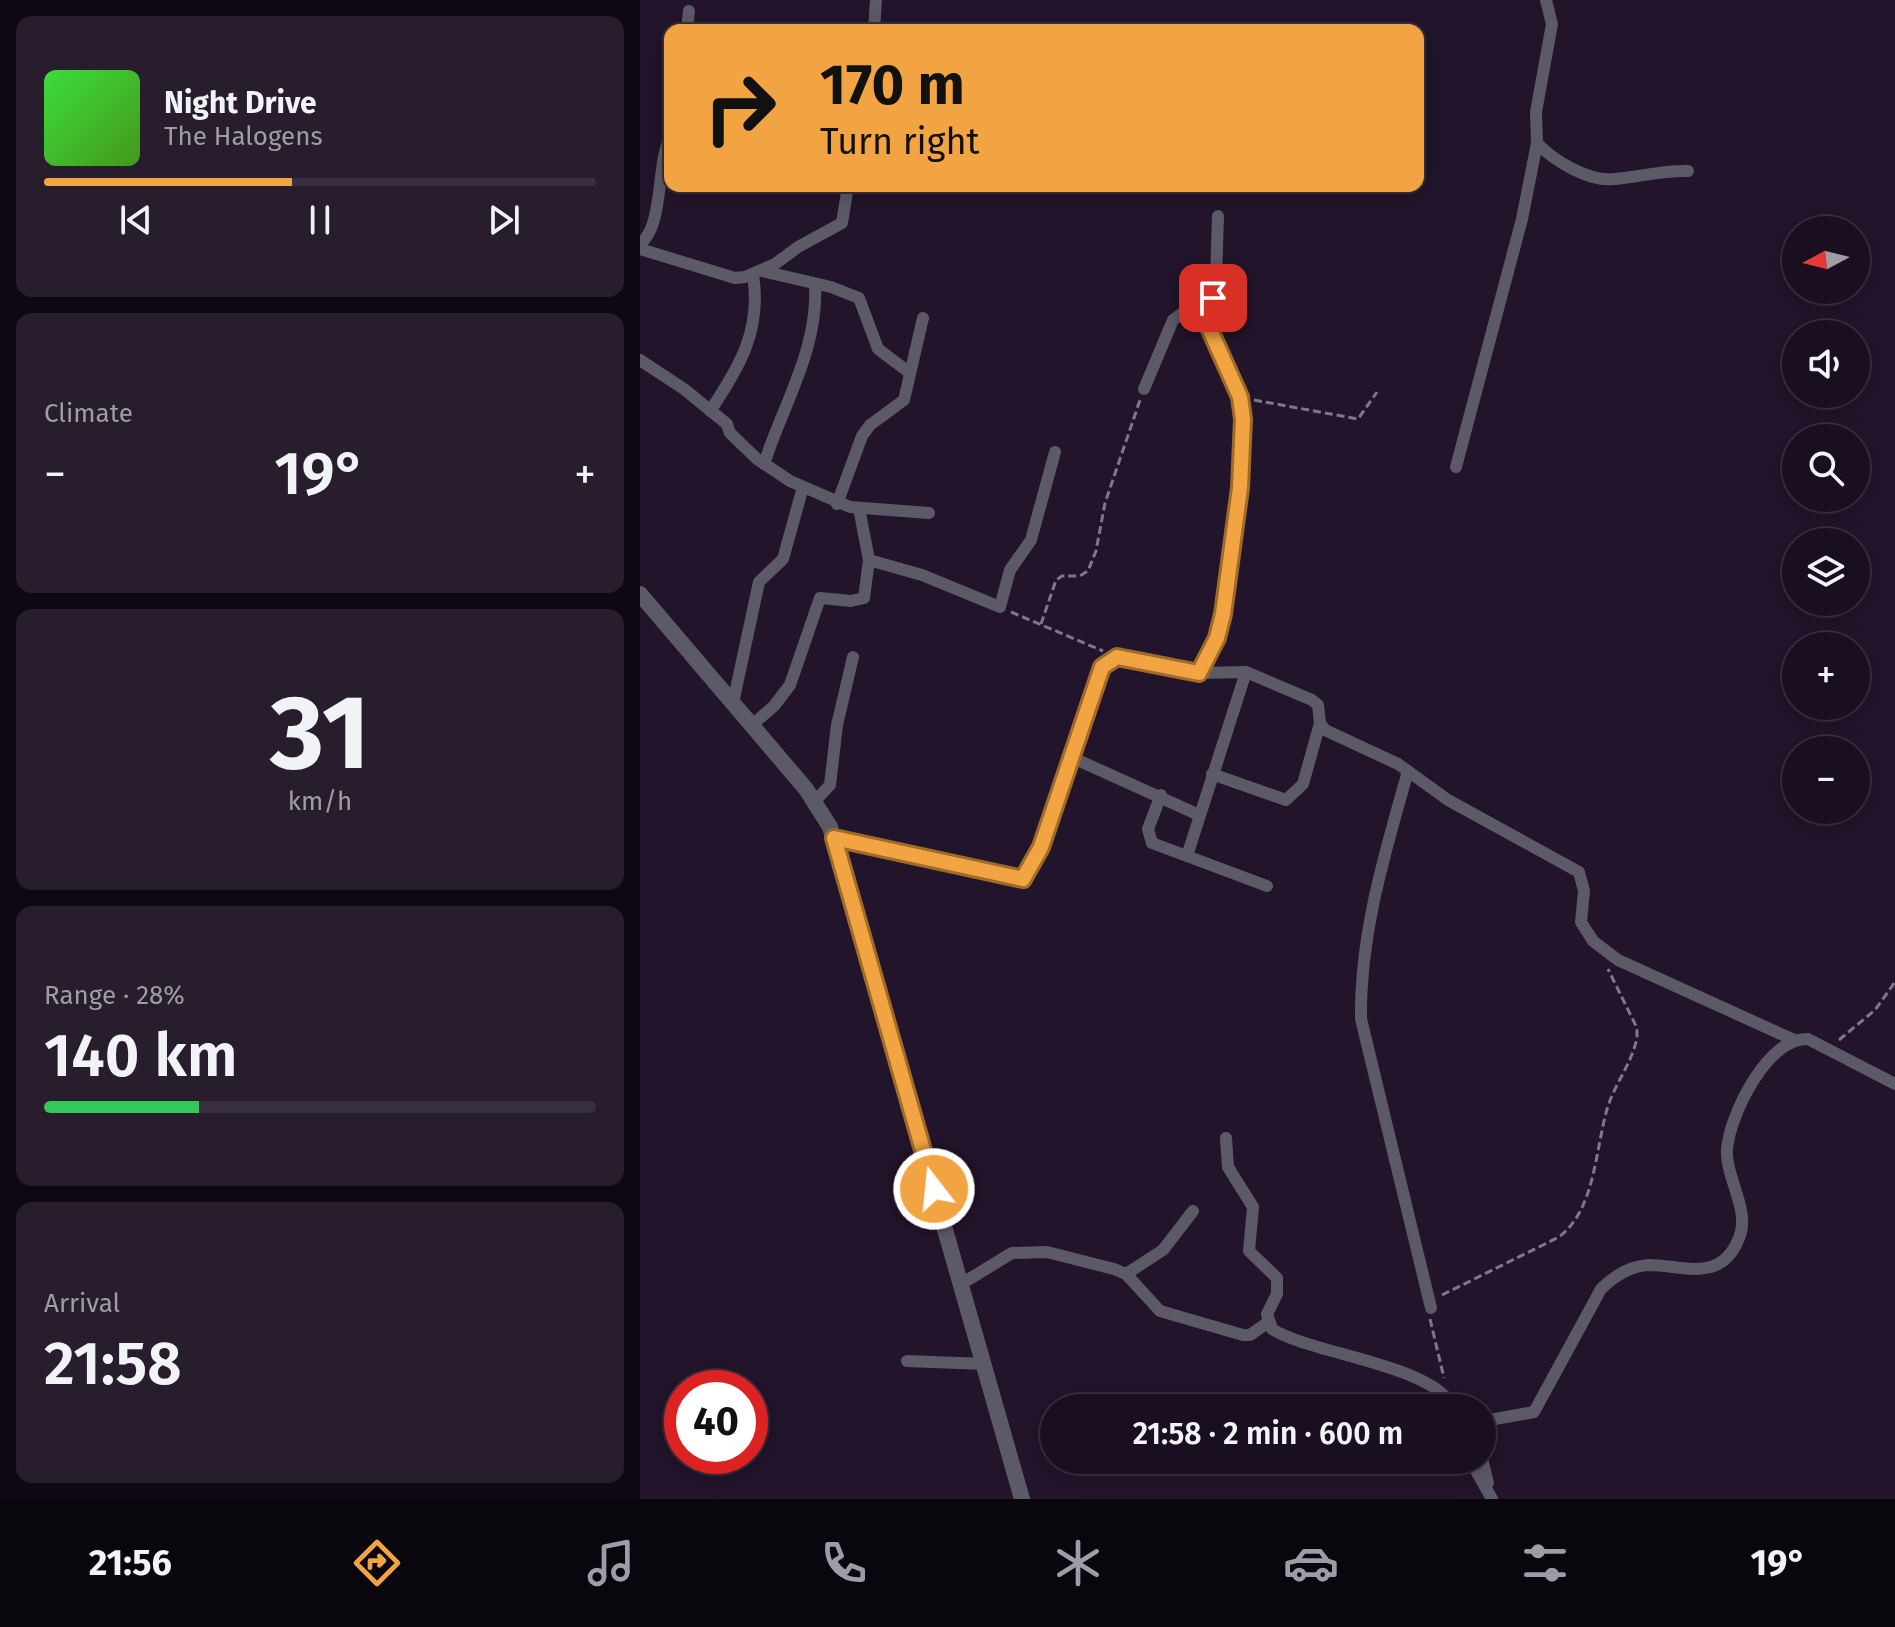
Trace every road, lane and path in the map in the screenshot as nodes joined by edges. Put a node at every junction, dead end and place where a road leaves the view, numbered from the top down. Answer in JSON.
{"nodes":[{"id":1,"x":876,"y":0,"type":"edge"},
{"id":2,"x":1546,"y":0,"type":"edge"},
{"id":3,"x":689,"y":11,"type":"dead end"},
{"id":4,"x":688,"y":24,"type":"edge"},
{"id":5,"x":874,"y":24,"type":"edge"},
{"id":6,"x":1537,"y":143,"type":"junction"},
{"id":7,"x":664,"y":154,"type":"edge"},
{"id":8,"x":1688,"y":171,"type":"dead end"},
{"id":9,"x":847,"y":192,"type":"edge"},
{"id":10,"x":1218,"y":216,"type":"dead end"},
{"id":11,"x":640,"y":246,"type":"edge"},
{"id":12,"x":757,"y":273,"type":"junction"},
{"id":13,"x":815,"y":284,"type":"junction"},
{"id":14,"x":1202,"y":312,"type":"junction"},
{"id":15,"x":923,"y":318,"type":"dead end"},
{"id":16,"x":640,"y":360,"type":"edge"},
{"id":17,"x":910,"y":373,"type":"junction"},
{"id":18,"x":1144,"y":389,"type":"joint"},
{"id":19,"x":1377,"y":392,"type":"dead end"},
{"id":20,"x":1240,"y":397,"type":"junction"},
{"id":21,"x":710,"y":411,"type":"junction"},
{"id":22,"x":1055,"y":452,"type":"dead end"},
{"id":23,"x":764,"y":464,"type":"junction"},
{"id":24,"x":1456,"y":467,"type":"dead end"},
{"id":25,"x":803,"y":487,"type":"junction"},
{"id":26,"x":837,"y":504,"type":"junction"},
{"id":27,"x":859,"y":508,"type":"junction"},
{"id":28,"x":929,"y":513,"type":"dead end"},
{"id":29,"x":869,"y":560,"type":"junction"},
{"id":30,"x":640,"y":594,"type":"edge"},
{"id":31,"x":1000,"y":607,"type":"junction"},
{"id":32,"x":1041,"y":624,"type":"junction"},
{"id":33,"x":853,"y":657,"type":"dead end"},
{"id":34,"x":1117,"y":657,"type":"junction"},
{"id":35,"x":1246,"y":672,"type":"junction"},
{"id":36,"x":1199,"y":673,"type":"junction"},
{"id":37,"x":733,"y":703,"type":"junction"},
{"id":38,"x":1320,"y":723,"type":"junction"},
{"id":39,"x":752,"y":725,"type":"junction"},
{"id":40,"x":1071,"y":757,"type":"junction"},
{"id":41,"x":1408,"y":771,"type":"junction"},
{"id":42,"x":1212,"y":774,"type":"junction"},
{"id":43,"x":1161,"y":795,"type":"junction"},
{"id":44,"x":815,"y":801,"type":"junction"},
{"id":45,"x":1199,"y":815,"type":"junction"},
{"id":46,"x":834,"y":838,"type":"junction"},
{"id":47,"x":1187,"y":856,"type":"junction"},
{"id":48,"x":1267,"y":886,"type":"dead end"},
{"id":49,"x":1597,"y":945,"type":"junction"},
{"id":50,"x":1895,"y":982,"type":"edge"},
{"id":51,"x":1794,"y":1040,"type":"junction"},
{"id":52,"x":1825,"y":1046,"type":"junction"},
{"id":53,"x":1895,"y":1084,"type":"edge"},
{"id":54,"x":1226,"y":1138,"type":"dead end"},
{"id":55,"x":1193,"y":1211,"type":"dead end"},
{"id":56,"x":1126,"y":1274,"type":"junction"},
{"id":57,"x":961,"y":1284,"type":"junction"},
{"id":58,"x":1431,"y":1308,"type":"junction"},
{"id":59,"x":1267,"y":1323,"type":"junction"},
{"id":60,"x":907,"y":1361,"type":"dead end"},
{"id":61,"x":985,"y":1364,"type":"junction"},
{"id":62,"x":1440,"y":1394,"type":"edge"},
{"id":63,"x":1449,"y":1394,"type":"edge"},
{"id":64,"x":1496,"y":1419,"type":"edge"},
{"id":65,"x":1478,"y":1474,"type":"edge"},
{"id":66,"x":1486,"y":1474,"type":"edge"},
{"id":67,"x":1022,"y":1499,"type":"edge"},
{"id":68,"x":1492,"y":1499,"type":"edge"}],
"edges":[{"from":1,"to":5,"type":"street"},
{"from":2,"to":6,"type":"street"},
{"from":3,"to":4,"type":"street"},
{"from":6,"to":8,"type":"street"},
{"from":6,"to":24,"type":"street"},
{"from":7,"to":11,"type":"street"},
{"from":9,"to":12,"type":"street"},
{"from":10,"to":14,"type":"street"},
{"from":11,"to":12,"type":"street"},
{"from":12,"to":13,"type":"street"},
{"from":12,"to":21,"type":"street"},
{"from":13,"to":17,"type":"street"},
{"from":13,"to":23,"type":"street"},
{"from":14,"to":18,"type":"street"},
{"from":14,"to":20,"type":"street"},
{"from":15,"to":17,"type":"street"},
{"from":16,"to":21,"type":"street"},
{"from":17,"to":26,"type":"street"},
{"from":18,"to":32,"type":"path"},
{"from":19,"to":20,"type":"path"},
{"from":20,"to":36,"type":"street"},
{"from":21,"to":23,"type":"street"},
{"from":22,"to":31,"type":"street"},
{"from":23,"to":25,"type":"street"},
{"from":25,"to":26,"type":"street"},
{"from":25,"to":37,"type":"street"},
{"from":26,"to":27,"type":"street"},
{"from":27,"to":28,"type":"street"},
{"from":27,"to":29,"type":"street"},
{"from":29,"to":31,"type":"street"},
{"from":29,"to":39,"type":"street"},
{"from":30,"to":37,"type":"street"},
{"from":31,"to":32,"type":"path"},
{"from":32,"to":34,"type":"path"},
{"from":33,"to":44,"type":"street"},
{"from":34,"to":36,"type":"street"},
{"from":34,"to":40,"type":"street"},
{"from":35,"to":36,"type":"street"},
{"from":35,"to":38,"type":"street"},
{"from":35,"to":42,"type":"street"},
{"from":37,"to":39,"type":"street"},
{"from":38,"to":41,"type":"street"},
{"from":38,"to":42,"type":"street"},
{"from":39,"to":44,"type":"street"},
{"from":40,"to":43,"type":"street"},
{"from":40,"to":46,"type":"street"},
{"from":41,"to":49,"type":"street"},
{"from":41,"to":58,"type":"street"},
{"from":42,"to":45,"type":"street"},
{"from":43,"to":45,"type":"street"},
{"from":43,"to":47,"type":"street"},
{"from":44,"to":46,"type":"street"},
{"from":45,"to":47,"type":"street"},
{"from":46,"to":57,"type":"street"},
{"from":47,"to":48,"type":"street"},
{"from":49,"to":51,"type":"street"},
{"from":49,"to":58,"type":"path"},
{"from":50,"to":52,"type":"path"},
{"from":51,"to":52,"type":"street"},
{"from":51,"to":64,"type":"street"},
{"from":52,"to":53,"type":"street"},
{"from":54,"to":59,"type":"street"},
{"from":55,"to":56,"type":"street"},
{"from":56,"to":57,"type":"street"},
{"from":56,"to":59,"type":"street"},
{"from":57,"to":61,"type":"street"},
{"from":58,"to":63,"type":"path"},
{"from":59,"to":62,"type":"street"},
{"from":60,"to":61,"type":"street"},
{"from":61,"to":67,"type":"street"},
{"from":65,"to":68,"type":"street"},
{"from":66,"to":68,"type":"street"}]}
